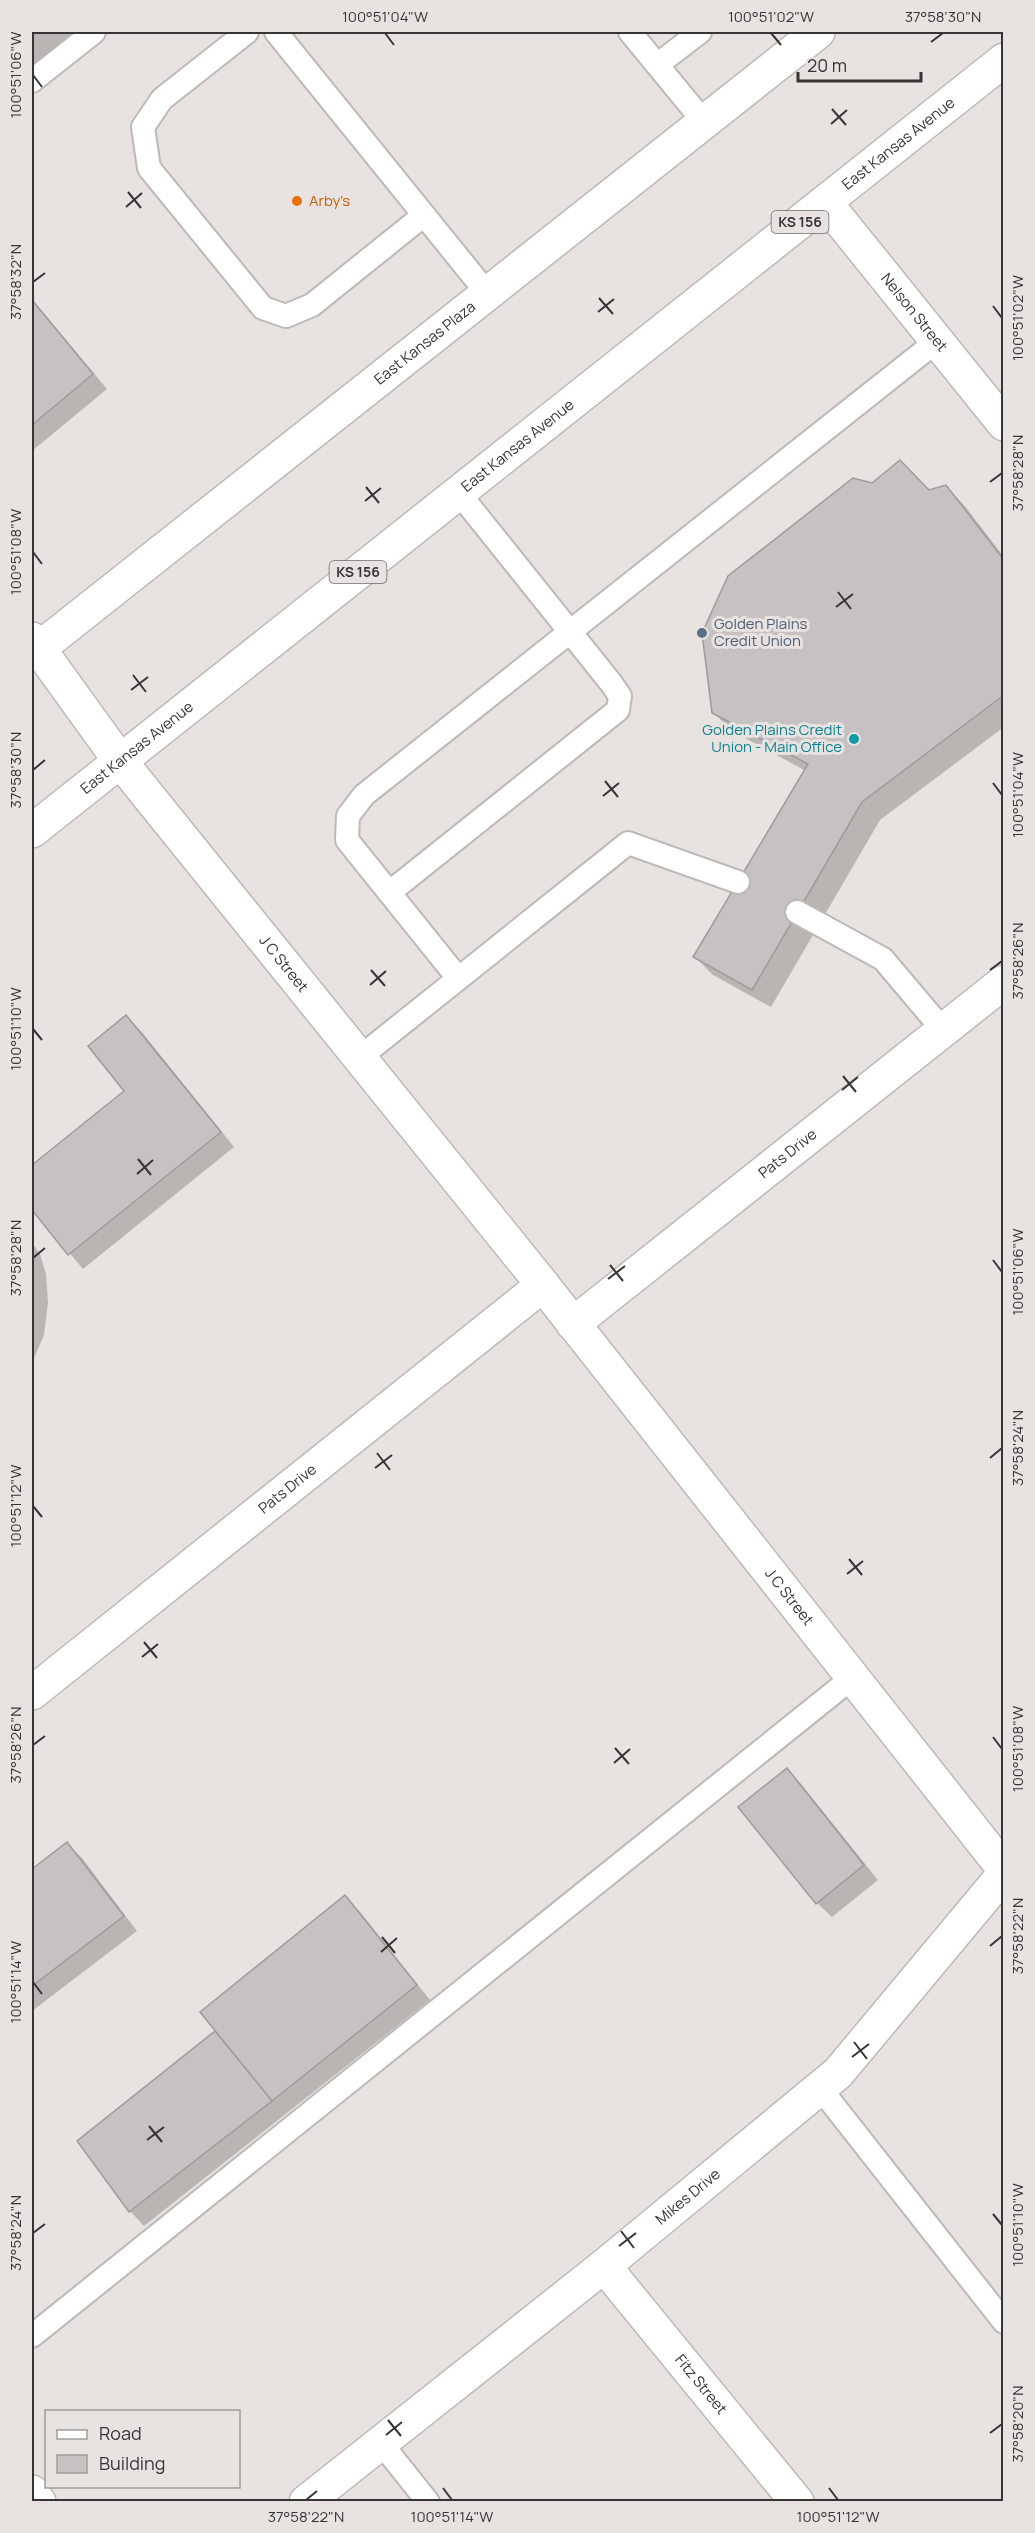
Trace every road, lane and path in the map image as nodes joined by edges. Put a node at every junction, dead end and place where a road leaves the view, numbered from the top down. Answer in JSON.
{"nodes":[{"id":1,"x":94,"y":32,"type":"edge"},
{"id":2,"x":247,"y":32,"type":"edge"},
{"id":3,"x":276,"y":32,"type":"edge"},
{"id":4,"x":630,"y":32,"type":"edge"},
{"id":5,"x":700,"y":32,"type":"edge"},
{"id":6,"x":818,"y":32,"type":"edge"},
{"id":7,"x":1004,"y":60,"type":"edge"},
{"id":8,"x":657,"y":65,"type":"junction"},
{"id":9,"x":32,"y":81,"type":"edge"},
{"id":10,"x":704,"y":122,"type":"junction"},
{"id":11,"x":825,"y":202,"type":"junction"},
{"id":12,"x":424,"y":215,"type":"junction"},
{"id":13,"x":487,"y":293,"type":"junction"},
{"id":14,"x":937,"y":341,"type":"junction"},
{"id":15,"x":1004,"y":424,"type":"edge"},
{"id":16,"x":458,"y":492,"type":"junction"},
{"id":17,"x":570,"y":631,"type":"junction"},
{"id":18,"x":34,"y":647,"type":"edge"},
{"id":19,"x":120,"y":761,"type":"junction"},
{"id":20,"x":32,"y":831,"type":"edge"},
{"id":21,"x":738,"y":882,"type":"dead end"},
{"id":22,"x":390,"y":892,"type":"junction"},
{"id":23,"x":797,"y":912,"type":"dead end"},
{"id":24,"x":458,"y":978,"type":"junction"},
{"id":25,"x":1004,"y":982,"type":"edge"},
{"id":26,"x":943,"y":1030,"type":"junction"},
{"id":27,"x":359,"y":1058,"type":"junction"},
{"id":28,"x":543,"y":1285,"type":"junction"},
{"id":29,"x":573,"y":1324,"type":"junction"},
{"id":30,"x":852,"y":1678,"type":"junction"},
{"id":31,"x":32,"y":1693,"type":"edge"},
{"id":32,"x":1004,"y":1872,"type":"edge"},
{"id":33,"x":820,"y":2088,"type":"junction"},
{"id":34,"x":604,"y":2266,"type":"junction"},
{"id":35,"x":1004,"y":2322,"type":"edge"},
{"id":36,"x":32,"y":2336,"type":"edge"},
{"id":37,"x":381,"y":2443,"type":"junction"},
{"id":38,"x":32,"y":2492,"type":"edge"},
{"id":39,"x":39,"y":2502,"type":"edge"},
{"id":40,"x":306,"y":2502,"type":"edge"},
{"id":41,"x":428,"y":2502,"type":"edge"},
{"id":42,"x":797,"y":2502,"type":"edge"}],
"edges":[{"from":1,"to":9,"type":"lane"},
{"from":2,"to":12,"type":"lane"},
{"from":3,"to":12,"type":"lane"},
{"from":4,"to":8,"type":"lane"},
{"from":5,"to":8,"type":"lane"},
{"from":6,"to":10,"type":"street","name":"East Kansas Plaza"},
{"from":7,"to":11,"type":"street","name":"East Kansas Avenue","number":"KS 156"},
{"from":8,"to":10,"type":"lane"},
{"from":10,"to":13,"type":"street","name":"East Kansas Plaza"},
{"from":11,"to":14,"type":"street","name":"Nelson Street"},
{"from":11,"to":16,"type":"street","name":"East Kansas Avenue","number":"KS 156"},
{"from":12,"to":13,"type":"lane"},
{"from":13,"to":18,"type":"street","name":"East Kansas Plaza"},
{"from":14,"to":15,"type":"street","name":"Nelson Street"},
{"from":14,"to":17,"type":"lane"},
{"from":16,"to":17,"type":"lane"},
{"from":16,"to":19,"type":"street","name":"East Kansas Avenue","number":"KS 156"},
{"from":17,"to":22,"type":"lane"},
{"from":17,"to":22,"type":"lane"},
{"from":18,"to":19,"type":"street","name":"J C Street"},
{"from":19,"to":20,"type":"street","name":"East Kansas Avenue","number":"KS 156"},
{"from":19,"to":27,"type":"street","name":"J C Street"},
{"from":21,"to":24,"type":"lane"},
{"from":22,"to":24,"type":"lane"},
{"from":23,"to":26,"type":"lane"},
{"from":24,"to":27,"type":"lane"},
{"from":25,"to":26,"type":"street","name":"Pats Drive"},
{"from":26,"to":29,"type":"street","name":"Pats Drive"},
{"from":27,"to":28,"type":"street","name":"J C Street"},
{"from":28,"to":29,"type":"street","name":"J C Street"},
{"from":28,"to":31,"type":"street","name":"Pats Drive"},
{"from":29,"to":30,"type":"street","name":"J C Street"},
{"from":30,"to":32,"type":"street","name":"J C Street"},
{"from":30,"to":36,"type":"lane"},
{"from":32,"to":33,"type":"street","name":"Mikes Drive"},
{"from":33,"to":34,"type":"street","name":"Mikes Drive"},
{"from":33,"to":35,"type":"lane"},
{"from":34,"to":37,"type":"street","name":"Mikes Drive"},
{"from":34,"to":42,"type":"street","name":"Fitz Street"},
{"from":37,"to":40,"type":"street","name":"Mikes Drive"},
{"from":37,"to":41,"type":"lane"},
{"from":38,"to":39,"type":"street"}]}
